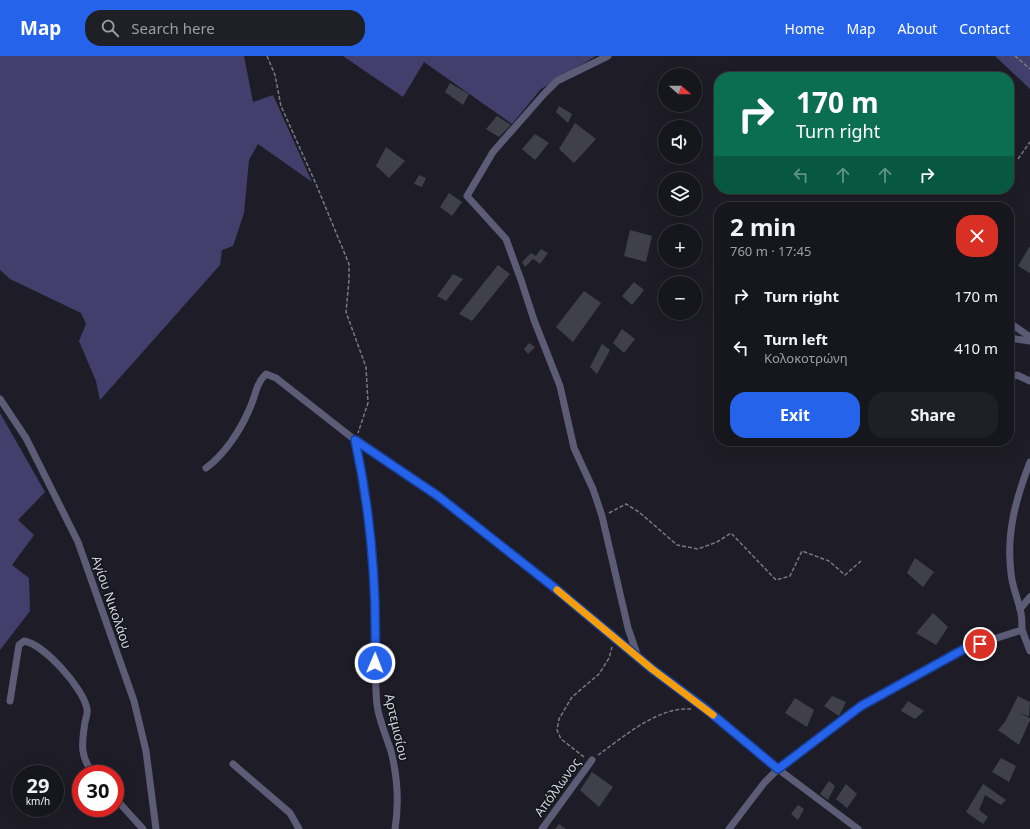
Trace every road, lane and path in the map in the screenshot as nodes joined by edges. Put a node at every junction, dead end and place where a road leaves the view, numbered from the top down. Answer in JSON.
{"nodes":[{"id":1,"x":266,"y":56,"type":"edge"},
{"id":2,"x":608,"y":56,"type":"edge"},
{"id":3,"x":1015,"y":56,"type":"edge"},
{"id":4,"x":1030,"y":69,"type":"edge"},
{"id":5,"x":1030,"y":142,"type":"edge"},
{"id":6,"x":1018,"y":159,"type":"dead end"},
{"id":7,"x":1014,"y":326,"type":"edge"},
{"id":8,"x":1030,"y":337,"type":"edge"},
{"id":9,"x":1014,"y":339,"type":"edge"},
{"id":10,"x":1030,"y":341,"type":"edge"},
{"id":11,"x":1014,"y":376,"type":"edge"},
{"id":12,"x":1030,"y":381,"type":"edge"},
{"id":13,"x":0,"y":399,"type":"edge"},
{"id":14,"x":355,"y":440,"type":"junction"},
{"id":15,"x":1030,"y":462,"type":"edge"},
{"id":16,"x":206,"y":468,"type":"dead end"},
{"id":17,"x":602,"y":516,"type":"junction"},
{"id":18,"x":861,"y":561,"type":"dead end"},
{"id":19,"x":1030,"y":597,"type":"edge"},
{"id":20,"x":1020,"y":609,"type":"junction"},
{"id":21,"x":1022,"y":630,"type":"junction"},
{"id":22,"x":615,"y":637,"type":"junction"},
{"id":23,"x":1030,"y":651,"type":"edge"},
{"id":24,"x":638,"y":657,"type":"junction"},
{"id":25,"x":10,"y":701,"type":"dead end"},
{"id":26,"x":706,"y":709,"type":"junction"},
{"id":27,"x":592,"y":760,"type":"junction"},
{"id":28,"x":233,"y":764,"type":"dead end"},
{"id":29,"x":87,"y":765,"type":"edge"},
{"id":30,"x":778,"y":769,"type":"junction"},
{"id":31,"x":124,"y":808,"type":"edge"},
{"id":32,"x":143,"y":829,"type":"edge"},
{"id":33,"x":156,"y":829,"type":"edge"},
{"id":34,"x":300,"y":829,"type":"edge"},
{"id":35,"x":395,"y":829,"type":"edge"},
{"id":36,"x":542,"y":829,"type":"edge"},
{"id":37,"x":729,"y":829,"type":"edge"},
{"id":38,"x":858,"y":829,"type":"edge"}],
"edges":[{"from":1,"to":14,"type":"path"},
{"from":2,"to":17,"type":"street"},
{"from":3,"to":4,"type":"path"},
{"from":5,"to":6,"type":"path"},
{"from":7,"to":8,"type":"street"},
{"from":9,"to":10,"type":"street"},
{"from":11,"to":12,"type":"street"},
{"from":13,"to":33,"type":"street","name":"Αγίου Νικολάου"},
{"from":14,"to":16,"type":"street"},
{"from":14,"to":22,"type":"street"},
{"from":14,"to":35,"type":"street","name":"Αρτεμισίου"},
{"from":15,"to":20,"type":"street"},
{"from":17,"to":18,"type":"path"},
{"from":17,"to":24,"type":"street"},
{"from":19,"to":20,"type":"street"},
{"from":20,"to":21,"type":"street"},
{"from":21,"to":23,"type":"street"},
{"from":21,"to":30,"type":"street"},
{"from":22,"to":24,"type":"street"},
{"from":22,"to":27,"type":"path"},
{"from":24,"to":26,"type":"street"},
{"from":25,"to":29,"type":"street"},
{"from":26,"to":27,"type":"path"},
{"from":26,"to":30,"type":"street"},
{"from":27,"to":36,"type":"street","name":"Απόλλωνος"},
{"from":28,"to":34,"type":"street"},
{"from":30,"to":37,"type":"street"},
{"from":30,"to":38,"type":"street"},
{"from":31,"to":32,"type":"street"}]}
